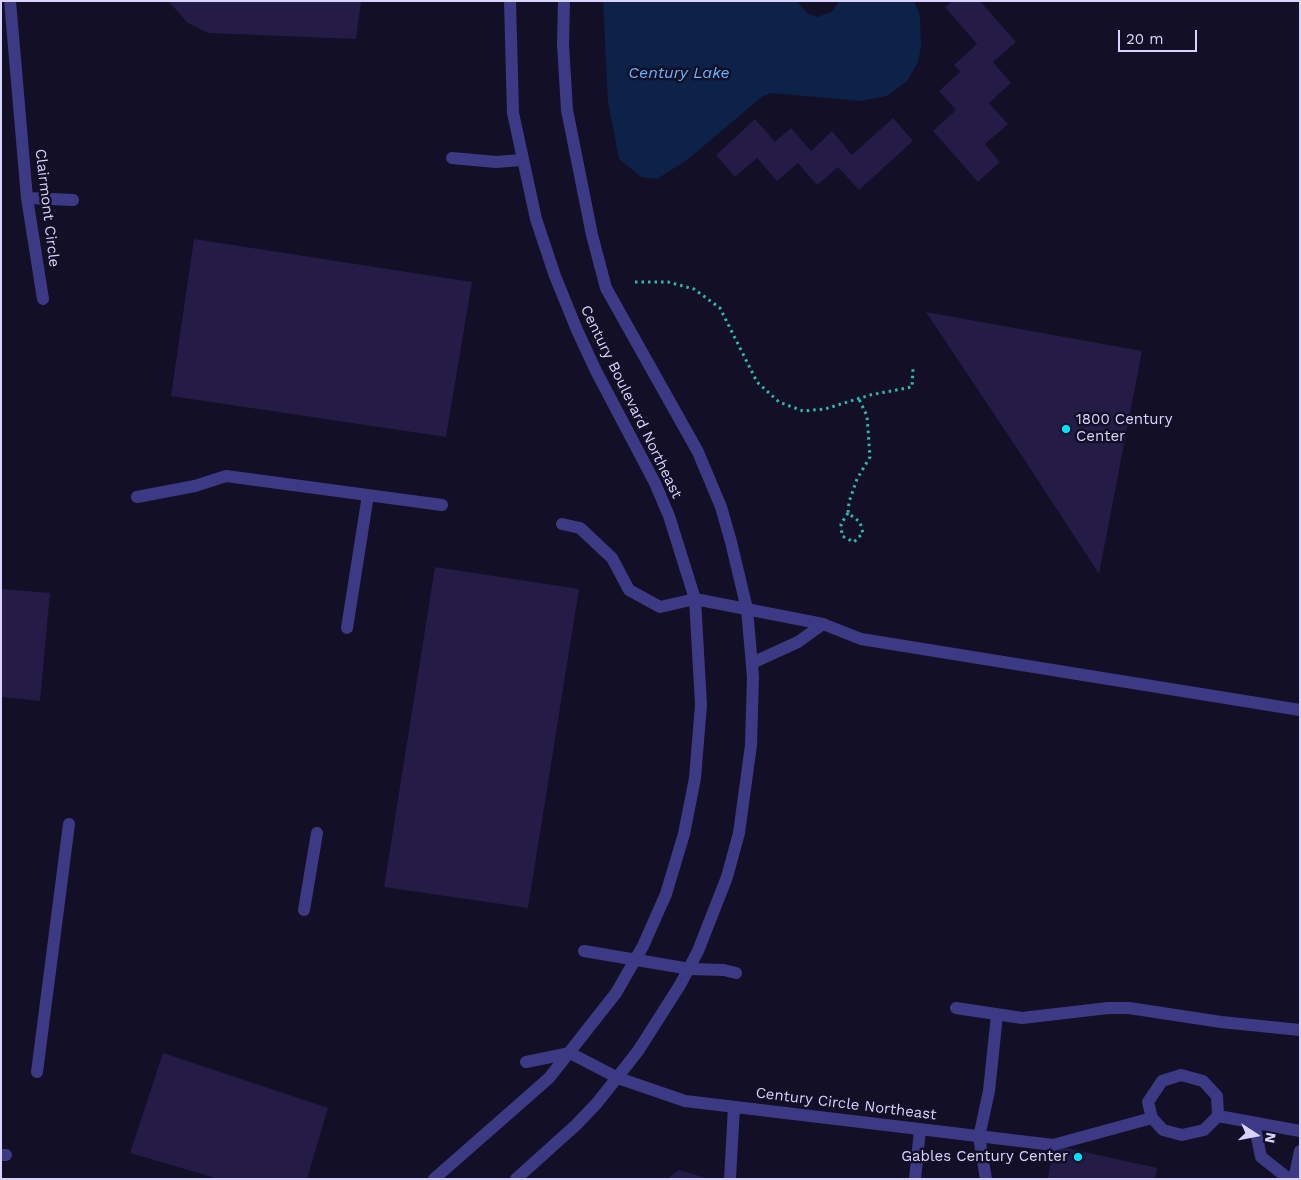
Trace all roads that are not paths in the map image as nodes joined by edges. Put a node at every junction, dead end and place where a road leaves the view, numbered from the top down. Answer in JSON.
{"nodes":[{"id":1,"x":10,"y":1,"type":"edge"},
{"id":2,"x":510,"y":1,"type":"edge"},
{"id":3,"x":564,"y":1,"type":"edge"},
{"id":4,"x":452,"y":158,"type":"dead end"},
{"id":5,"x":522,"y":160,"type":"junction"},
{"id":6,"x":27,"y":198,"type":"junction"},
{"id":7,"x":73,"y":200,"type":"dead end"},
{"id":8,"x":43,"y":300,"type":"dead end"},
{"id":9,"x":368,"y":495,"type":"junction"},
{"id":10,"x":136,"y":497,"type":"dead end"},
{"id":11,"x":442,"y":505,"type":"dead end"},
{"id":12,"x":562,"y":524,"type":"dead end"},
{"id":13,"x":695,"y":599,"type":"junction"},
{"id":14,"x":747,"y":608,"type":"junction"},
{"id":15,"x":823,"y":624,"type":"junction"},
{"id":16,"x":347,"y":628,"type":"dead end"},
{"id":17,"x":752,"y":663,"type":"junction"},
{"id":18,"x":1300,"y":710,"type":"edge"},
{"id":19,"x":68,"y":824,"type":"dead end"},
{"id":20,"x":317,"y":833,"type":"dead end"},
{"id":21,"x":304,"y":910,"type":"dead end"},
{"id":22,"x":584,"y":951,"type":"dead end"},
{"id":23,"x":635,"y":960,"type":"junction"},
{"id":24,"x":690,"y":968,"type":"junction"},
{"id":25,"x":736,"y":973,"type":"dead end"},
{"id":26,"x":956,"y":1008,"type":"dead end"},
{"id":27,"x":997,"y":1015,"type":"junction"},
{"id":28,"x":1300,"y":1030,"type":"edge"},
{"id":29,"x":570,"y":1053,"type":"junction"},
{"id":30,"x":526,"y":1062,"type":"dead end"},
{"id":31,"x":37,"y":1072,"type":"dead end"},
{"id":32,"x":618,"y":1078,"type":"junction"},
{"id":33,"x":734,"y":1107,"type":"junction"},
{"id":34,"x":1218,"y":1116,"type":"junction"},
{"id":35,"x":1152,"y":1118,"type":"junction"},
{"id":36,"x":1254,"y":1123,"type":"junction"},
{"id":37,"x":920,"y":1130,"type":"junction"},
{"id":38,"x":1300,"y":1131,"type":"edge"},
{"id":39,"x":979,"y":1137,"type":"junction"},
{"id":40,"x":1300,"y":1151,"type":"edge"},
{"id":41,"x":434,"y":1179,"type":"edge"},
{"id":42,"x":516,"y":1179,"type":"edge"},
{"id":43,"x":730,"y":1179,"type":"edge"},
{"id":44,"x":915,"y":1179,"type":"edge"},
{"id":45,"x":986,"y":1179,"type":"edge"},
{"id":46,"x":1289,"y":1179,"type":"edge"},
{"id":47,"x":1294,"y":1179,"type":"edge"}],
"edges":[{"from":1,"to":6,"type":"street","name":"Clairmont Circle"},
{"from":2,"to":5,"type":"street","name":"Century Boulevard Northeast"},
{"from":3,"to":14,"type":"street","name":"Century Boulevard Northeast"},
{"from":4,"to":5,"type":"street"},
{"from":5,"to":13,"type":"street","name":"Century Boulevard Northeast"},
{"from":6,"to":7,"type":"street"},
{"from":6,"to":8,"type":"street","name":"Clairmont Circle"},
{"from":9,"to":10,"type":"street"},
{"from":9,"to":11,"type":"street"},
{"from":9,"to":16,"type":"street"},
{"from":12,"to":13,"type":"street"},
{"from":13,"to":14,"type":"street"},
{"from":13,"to":23,"type":"street","name":"Century Boulevard Northeast"},
{"from":14,"to":15,"type":"street"},
{"from":14,"to":17,"type":"street","name":"Century Boulevard Northeast"},
{"from":15,"to":17,"type":"street"},
{"from":15,"to":18,"type":"street"},
{"from":17,"to":24,"type":"street","name":"Century Boulevard Northeast"},
{"from":19,"to":31,"type":"street"},
{"from":20,"to":21,"type":"street"},
{"from":22,"to":23,"type":"street"},
{"from":23,"to":24,"type":"street"},
{"from":23,"to":29,"type":"street","name":"Century Boulevard Northeast"},
{"from":24,"to":25,"type":"street"},
{"from":24,"to":32,"type":"street","name":"Century Boulevard Northeast"},
{"from":26,"to":27,"type":"street"},
{"from":27,"to":28,"type":"street"},
{"from":27,"to":39,"type":"street"},
{"from":29,"to":30,"type":"street"},
{"from":29,"to":32,"type":"street","name":"Century Circle Northeast"},
{"from":29,"to":41,"type":"street","name":"Century Boulevard Northeast"},
{"from":32,"to":33,"type":"street","name":"Century Circle Northeast"},
{"from":32,"to":42,"type":"street","name":"Century Boulevard Northeast"},
{"from":33,"to":37,"type":"street","name":"Century Circle Northeast"},
{"from":33,"to":43,"type":"street"},
{"from":34,"to":35,"type":"street"},
{"from":34,"to":35,"type":"street"},
{"from":34,"to":36,"type":"street"},
{"from":35,"to":39,"type":"street","name":"Century Circle Northeast"},
{"from":36,"to":38,"type":"street"},
{"from":36,"to":46,"type":"street"},
{"from":37,"to":39,"type":"street","name":"Century Circle Northeast"},
{"from":37,"to":44,"type":"street"},
{"from":39,"to":45,"type":"street"},
{"from":40,"to":47,"type":"street"}]}
